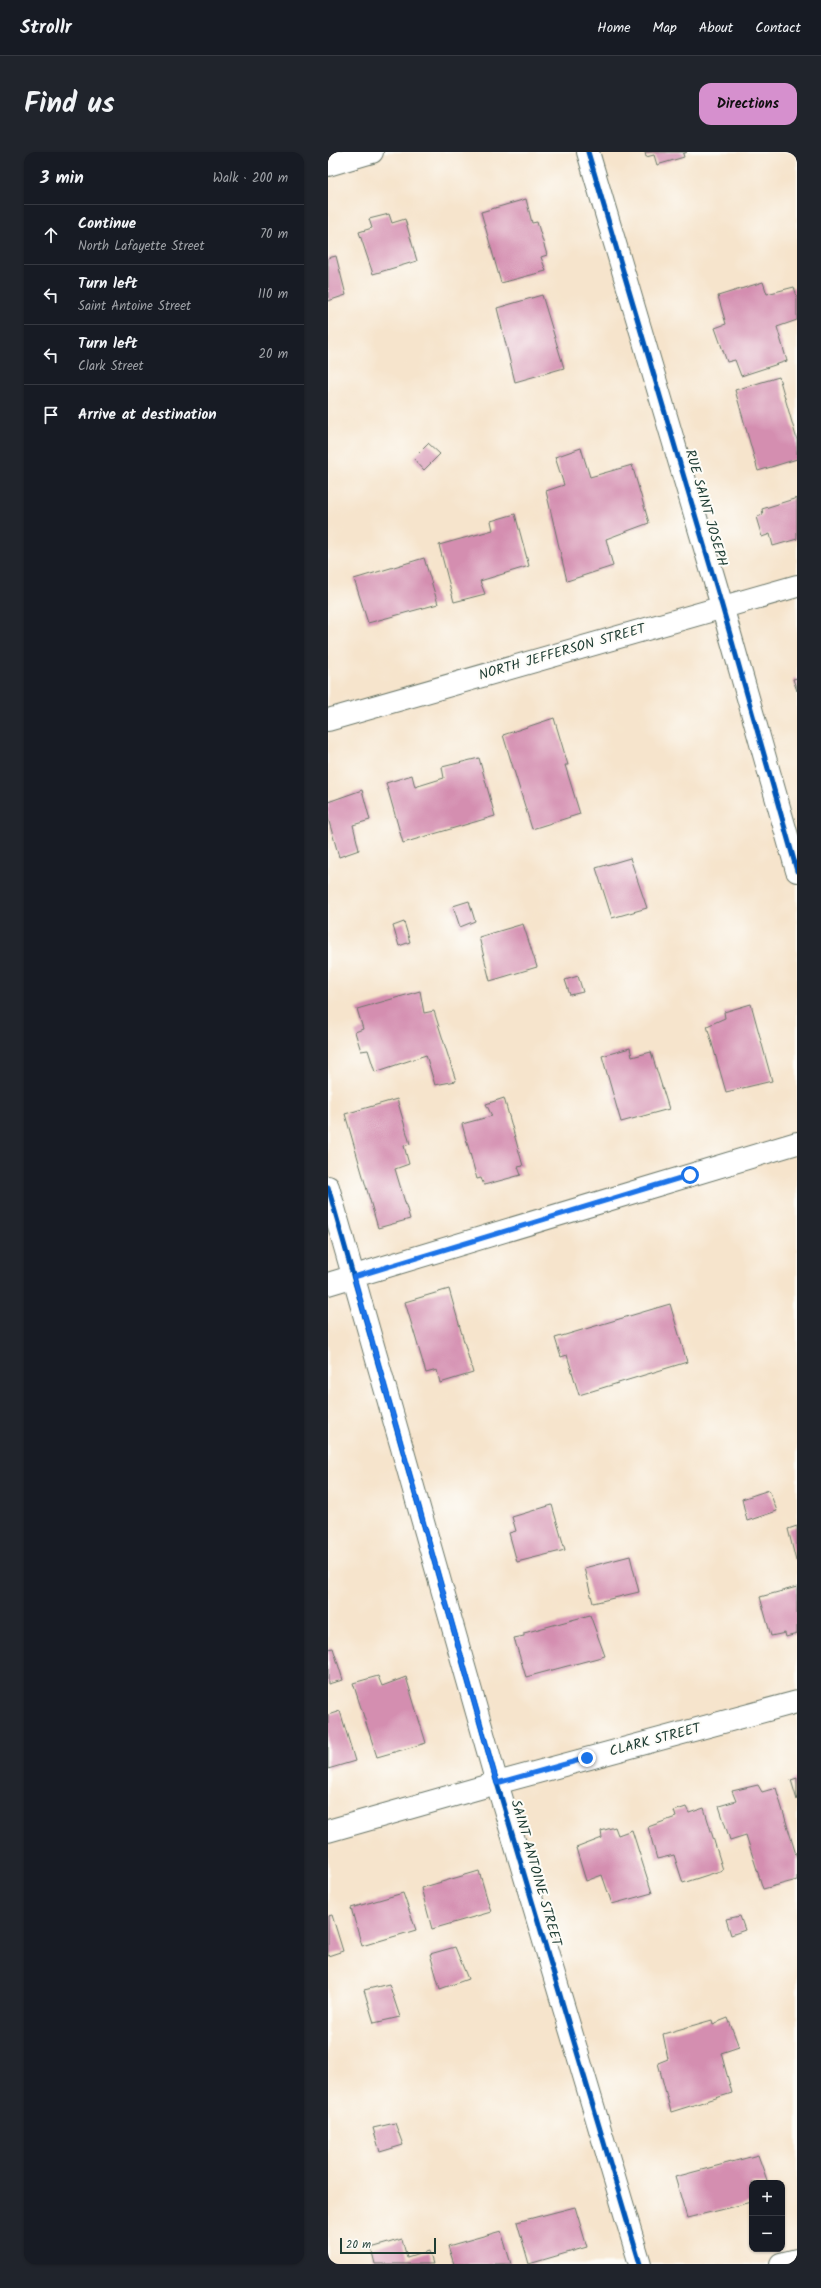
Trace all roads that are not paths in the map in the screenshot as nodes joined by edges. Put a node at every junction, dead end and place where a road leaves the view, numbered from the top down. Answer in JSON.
{"nodes":[{"id":1,"x":372,"y":152,"type":"edge"},
{"id":2,"x":588,"y":152,"type":"edge"},
{"id":3,"x":328,"y":165,"type":"edge"},
{"id":4,"x":797,"y":586,"type":"edge"},
{"id":5,"x":722,"y":606,"type":"junction"},
{"id":6,"x":328,"y":720,"type":"edge"},
{"id":7,"x":797,"y":871,"type":"edge"},
{"id":8,"x":797,"y":1143,"type":"edge"},
{"id":9,"x":328,"y":1187,"type":"edge"},
{"id":10,"x":354,"y":1277,"type":"junction"},
{"id":11,"x":328,"y":1284,"type":"edge"},
{"id":12,"x":797,"y":1702,"type":"edge"},
{"id":13,"x":497,"y":1783,"type":"junction"},
{"id":14,"x":328,"y":1831,"type":"edge"},
{"id":15,"x":797,"y":2260,"type":"edge"},
{"id":16,"x":640,"y":2264,"type":"edge"},
{"id":17,"x":781,"y":2264,"type":"edge"}],
"edges":[{"from":1,"to":3,"type":"street"},
{"from":2,"to":5,"type":"street","name":"RUE SAINT JOSEPH"},
{"from":4,"to":5,"type":"street","name":"NORTH JEFFERSON STREET"},
{"from":5,"to":6,"type":"street","name":"NORTH JEFFERSON STREET"},
{"from":5,"to":7,"type":"street","name":"RUE SAINT JOSEPH"},
{"from":8,"to":10,"type":"street"},
{"from":9,"to":10,"type":"street","name":"SAINT ANTOINE STREET"},
{"from":10,"to":11,"type":"street"},
{"from":10,"to":13,"type":"street","name":"SAINT ANTOINE STREET"},
{"from":12,"to":13,"type":"street","name":"CLARK STREET"},
{"from":13,"to":14,"type":"street","name":"CLARK STREET"},
{"from":13,"to":16,"type":"street","name":"SAINT ANTOINE STREET"},
{"from":15,"to":17,"type":"street"}]}
